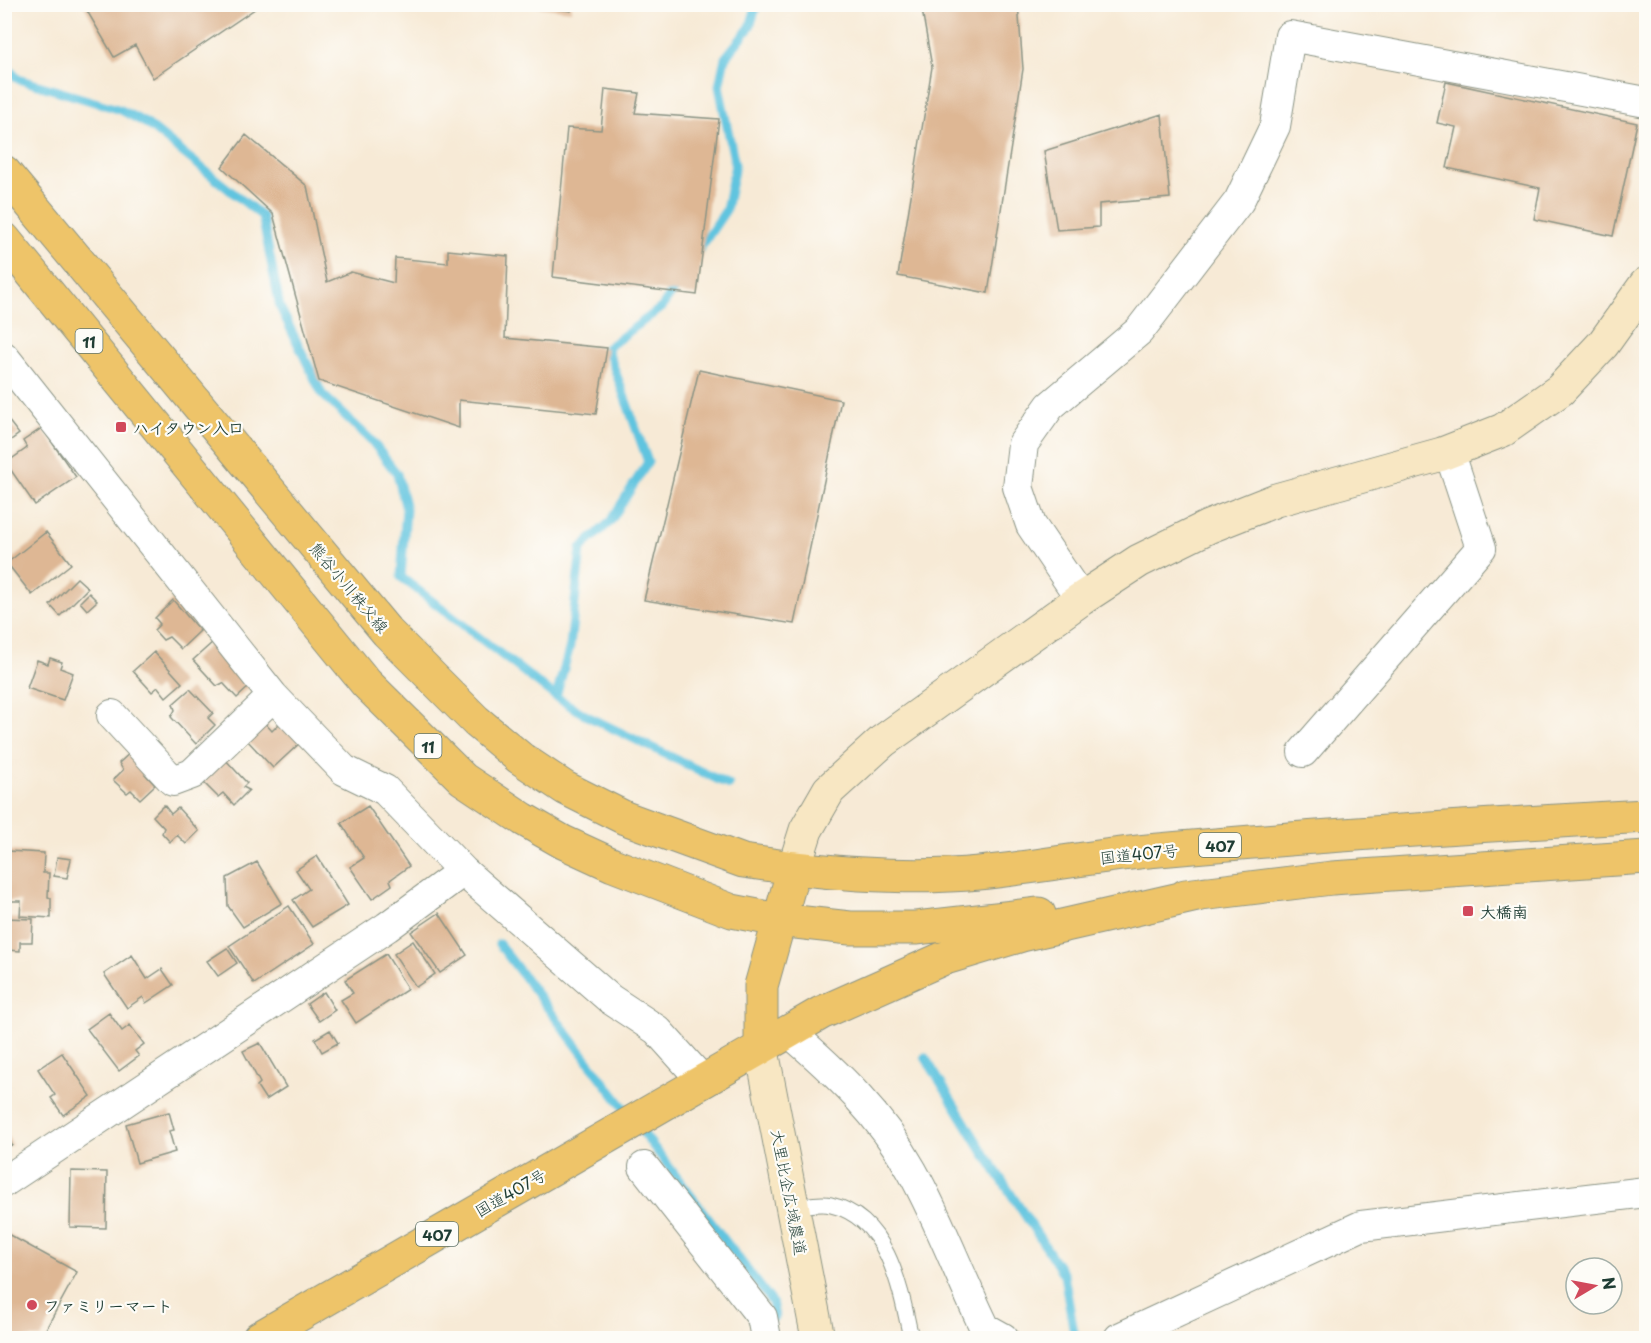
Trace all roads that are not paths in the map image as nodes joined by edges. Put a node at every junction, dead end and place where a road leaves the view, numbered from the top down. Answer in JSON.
{"nodes":[{"id":1,"x":1647,"y":102,"type":"edge"},
{"id":2,"x":4,"y":172,"type":"edge"},
{"id":3,"x":4,"y":239,"type":"edge"},
{"id":4,"x":1647,"y":284,"type":"edge"},
{"id":5,"x":4,"y":357,"type":"edge"},
{"id":6,"x":1449,"y":452,"type":"junction"},
{"id":7,"x":1081,"y":599,"type":"junction"},
{"id":8,"x":273,"y":696,"type":"junction"},
{"id":9,"x":112,"y":714,"type":"dead end"},
{"id":10,"x":1303,"y":752,"type":"dead end"},
{"id":11,"x":1647,"y":816,"type":"edge"},
{"id":12,"x":1647,"y":857,"type":"edge"},
{"id":13,"x":794,"y":868,"type":"junction"},
{"id":14,"x":463,"y":871,"type":"junction"},
{"id":15,"x":1206,"y":893,"type":"junction"},
{"id":16,"x":778,"y":920,"type":"junction"},
{"id":17,"x":775,"y":1039,"type":"junction"},
{"id":18,"x":702,"y":1080,"type":"junction"},
{"id":19,"x":644,"y":1167,"type":"dead end"},
{"id":20,"x":4,"y":1182,"type":"edge"},
{"id":21,"x":1647,"y":1192,"type":"edge"},
{"id":22,"x":794,"y":1207,"type":"junction"},
{"id":23,"x":259,"y":1338,"type":"edge"},
{"id":24,"x":766,"y":1338,"type":"edge"},
{"id":25,"x":818,"y":1338,"type":"edge"},
{"id":26,"x":911,"y":1338,"type":"edge"},
{"id":27,"x":1003,"y":1338,"type":"edge"},
{"id":28,"x":1119,"y":1338,"type":"edge"}],
"edges":[{"from":1,"to":7,"type":"street"},
{"from":2,"to":13,"type":"main road","name":"熊谷小川秩父線"},
{"from":3,"to":16,"type":"main road","number":"11"},
{"from":4,"to":6,"type":"street"},
{"from":5,"to":8,"type":"street"},
{"from":6,"to":7,"type":"street"},
{"from":6,"to":10,"type":"street"},
{"from":7,"to":13,"type":"street"},
{"from":8,"to":9,"type":"street"},
{"from":8,"to":14,"type":"street"},
{"from":11,"to":13,"type":"main road","name":"国道407号","number":"407"},
{"from":12,"to":15,"type":"main road","name":"国道407号","number":"407"},
{"from":13,"to":16,"type":"main road"},
{"from":14,"to":18,"type":"street"},
{"from":14,"to":20,"type":"street"},
{"from":15,"to":16,"type":"main road","name":"国道407号","number":"407"},
{"from":15,"to":17,"type":"main road","name":"国道407号","number":"407"},
{"from":16,"to":17,"type":"main road"},
{"from":17,"to":18,"type":"main road","name":"国道407号","number":"407"},
{"from":17,"to":22,"type":"street","name":"大里比企広域農道"},
{"from":17,"to":27,"type":"street"},
{"from":18,"to":23,"type":"main road","name":"国道407号","number":"407"},
{"from":19,"to":24,"type":"street"},
{"from":21,"to":28,"type":"street"},
{"from":22,"to":25,"type":"street","name":"大里比企広域農道"},
{"from":22,"to":26,"type":"lane"}]}
